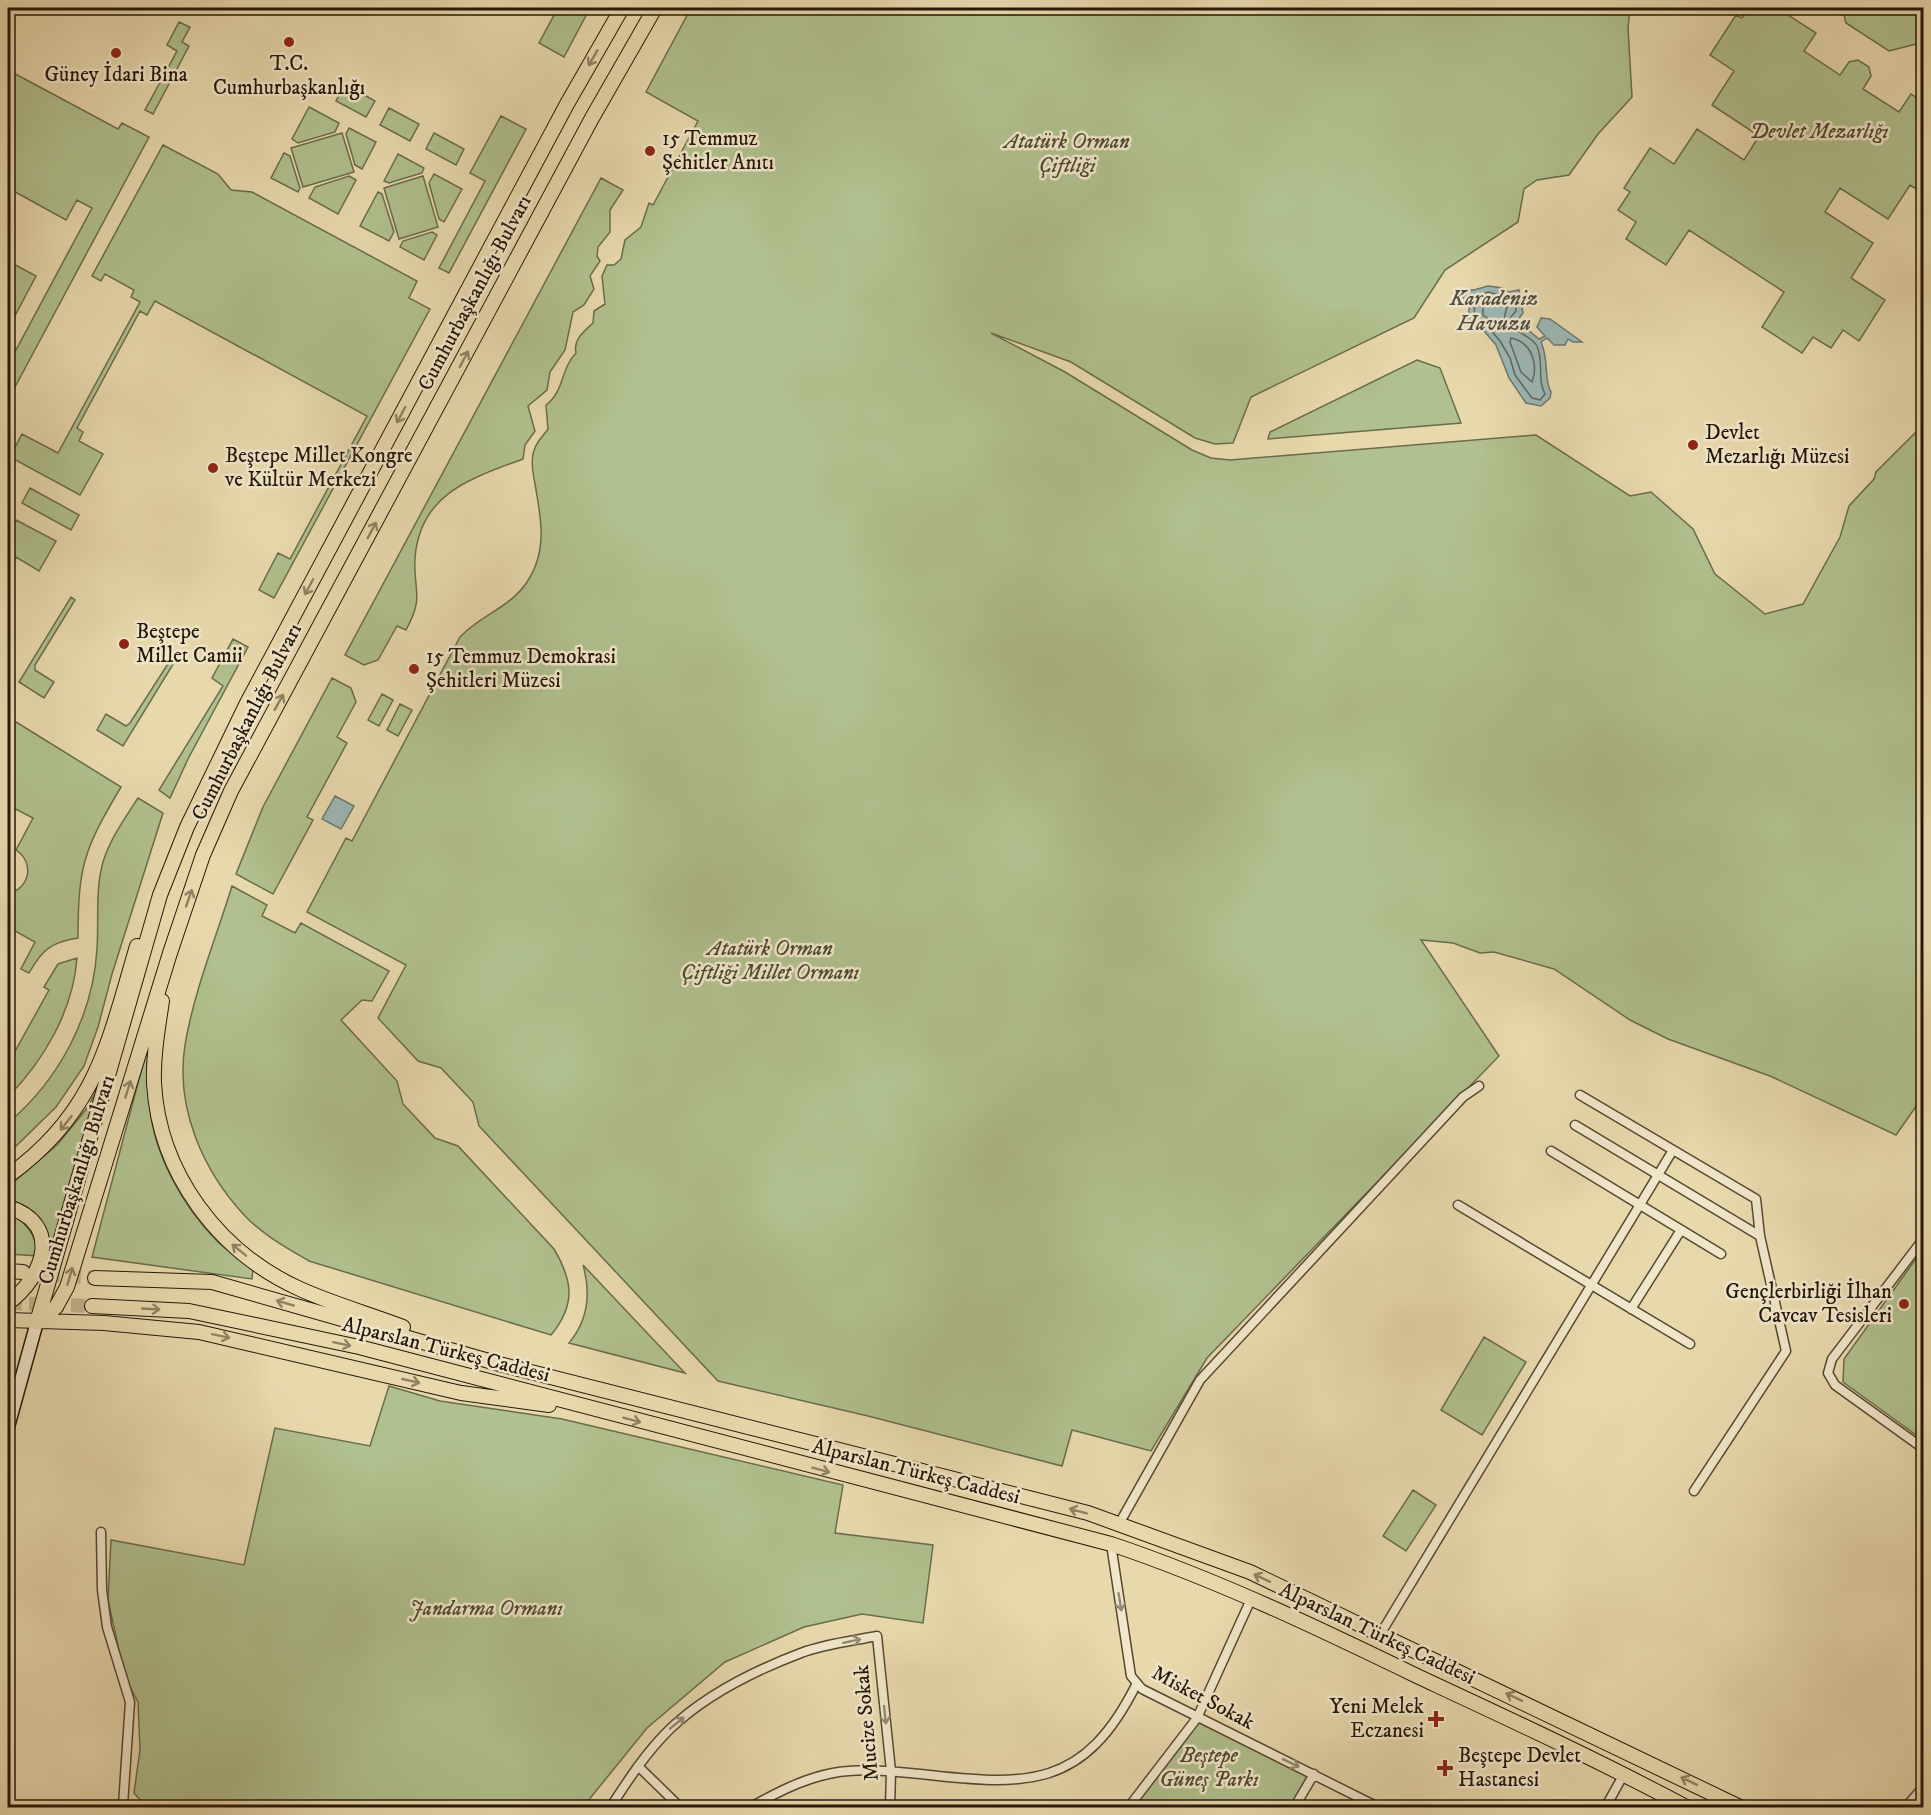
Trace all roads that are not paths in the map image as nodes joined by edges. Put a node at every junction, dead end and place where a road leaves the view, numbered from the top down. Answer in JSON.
{"nodes":[{"id":1,"x":622,"y":8,"type":"edge"},
{"id":2,"x":655,"y":8,"type":"edge"},
{"id":3,"x":160,"y":895,"type":"junction"},
{"id":4,"x":170,"y":953,"type":"junction"},
{"id":5,"x":1479,"y":1086,"type":"dead end"},
{"id":6,"x":1580,"y":1095,"type":"dead end"},
{"id":7,"x":1575,"y":1125,"type":"dead end"},
{"id":8,"x":1551,"y":1150,"type":"dead end"},
{"id":9,"x":1673,"y":1150,"type":"junction"},
{"id":10,"x":1659,"y":1175,"type":"junction"},
{"id":11,"x":8,"y":1176,"type":"edge"},
{"id":12,"x":1458,"y":1205,"type":"dead end"},
{"id":13,"x":1640,"y":1205,"type":"junction"},
{"id":14,"x":8,"y":1207,"type":"edge"},
{"id":15,"x":1681,"y":1230,"type":"junction"},
{"id":16,"x":1760,"y":1236,"type":"junction"},
{"id":17,"x":1923,"y":1238,"type":"edge"},
{"id":18,"x":1721,"y":1254,"type":"dead end"},
{"id":19,"x":8,"y":1271,"type":"edge"},
{"id":20,"x":23,"y":1272,"type":"tunnel mouth"},
{"id":21,"x":95,"y":1278,"type":"tunnel mouth"},
{"id":22,"x":1593,"y":1286,"type":"junction"},
{"id":23,"x":8,"y":1303,"type":"edge"},
{"id":24,"x":92,"y":1306,"type":"tunnel mouth"},
{"id":25,"x":1632,"y":1309,"type":"junction"},
{"id":26,"x":8,"y":1320,"type":"edge"},
{"id":27,"x":37,"y":1322,"type":"junction"},
{"id":28,"x":1690,"y":1344,"type":"dead end"},
{"id":29,"x":503,"y":1365,"type":"junction"},
{"id":30,"x":599,"y":1411,"type":"junction"},
{"id":31,"x":8,"y":1427,"type":"edge"},
{"id":32,"x":1923,"y":1449,"type":"edge"},
{"id":33,"x":1694,"y":1491,"type":"dead end"},
{"id":34,"x":1119,"y":1524,"type":"junction"},
{"id":35,"x":102,"y":1532,"type":"dead end"},
{"id":36,"x":1111,"y":1544,"type":"junction"},
{"id":37,"x":1252,"y":1597,"type":"junction"},
{"id":38,"x":1381,"y":1634,"type":"junction"},
{"id":39,"x":1137,"y":1683,"type":"junction"},
{"id":40,"x":1197,"y":1718,"type":"junction"},
{"id":41,"x":638,"y":1766,"type":"junction"},
{"id":42,"x":891,"y":1771,"type":"junction"},
{"id":43,"x":1314,"y":1774,"type":"junction"},
{"id":44,"x":1624,"y":1774,"type":"junction"},
{"id":45,"x":1923,"y":1786,"type":"edge"},
{"id":46,"x":123,"y":1805,"type":"dead end"},
{"id":47,"x":1129,"y":1807,"type":"edge"},
{"id":48,"x":610,"y":1808,"type":"edge"},
{"id":49,"x":681,"y":1808,"type":"edge"},
{"id":50,"x":749,"y":1808,"type":"edge"},
{"id":51,"x":890,"y":1808,"type":"edge"},
{"id":52,"x":1294,"y":1808,"type":"edge"},
{"id":53,"x":1380,"y":1808,"type":"edge"},
{"id":54,"x":1605,"y":1808,"type":"edge"},
{"id":55,"x":1688,"y":1808,"type":"edge"},
{"id":56,"x":1742,"y":1808,"type":"edge"},
{"id":57,"x":1905,"y":1808,"type":"edge"}],
"edges":[{"from":1,"to":3,"type":"main road","name":"Cumhurbaşkanlığı Bulvarı","one_way":true},
{"from":4,"to":2,"type":"main road","name":"Cumhurbaşkanlığı Bulvarı","one_way":true},
{"from":3,"to":11,"type":"main road","one_way":true},
{"from":3,"to":27,"type":"main road","name":"Cumhurbaşkanlığı Bulvarı"},
{"from":27,"to":4,"type":"main road","name":"Cumhurbaşkanlığı Bulvarı","one_way":true},
{"from":29,"to":4,"type":"main road","one_way":true},
{"from":5,"to":34,"type":"street"},
{"from":6,"to":9,"type":"street"},
{"from":7,"to":10,"type":"street"},
{"from":8,"to":13,"type":"street"},
{"from":9,"to":10,"type":"street"},
{"from":9,"to":16,"type":"street"},
{"from":10,"to":13,"type":"street"},
{"from":10,"to":16,"type":"street"},
{"from":12,"to":22,"type":"street"},
{"from":13,"to":15,"type":"street"},
{"from":13,"to":22,"type":"street"},
{"from":14,"to":23,"type":"main road"},
{"from":15,"to":18,"type":"street"},
{"from":15,"to":25,"type":"street"},
{"from":16,"to":33,"type":"street"},
{"from":17,"to":32,"type":"street"},
{"from":19,"to":20,"type":"main road"},
{"from":29,"to":21,"type":"main road","one_way":true},
{"from":22,"to":25,"type":"street"},
{"from":22,"to":38,"type":"street"},
{"from":24,"to":30,"type":"main road","name":"Alparslan Türkeş Caddesi","one_way":true},
{"from":25,"to":28,"type":"street"},
{"from":26,"to":27,"type":"main road"},
{"from":27,"to":30,"type":"main road","one_way":true},
{"from":27,"to":31,"type":"main road"},
{"from":34,"to":29,"type":"main road","name":"Alparslan Türkeş Caddesi","one_way":true},
{"from":30,"to":36,"type":"main road","name":"Alparslan Türkeş Caddesi","one_way":true},
{"from":38,"to":34,"type":"main road","name":"Alparslan Türkeş Caddesi","one_way":true},
{"from":35,"to":46,"type":"street"},
{"from":36,"to":37,"type":"main road","name":"Alparslan Türkeş Caddesi"},
{"from":36,"to":39,"type":"street","name":"Misket Sokak","one_way":true},
{"from":37,"to":40,"type":"street"},
{"from":37,"to":44,"type":"main road","name":"Alparslan Türkeş Caddesi"},
{"from":56,"to":38,"type":"main road","name":"Alparslan Türkeş Caddesi","one_way":true},
{"from":39,"to":40,"type":"street","name":"Misket Sokak"},
{"from":39,"to":42,"type":"street"},
{"from":40,"to":43,"type":"street","name":"Misket Sokak","one_way":true},
{"from":40,"to":47,"type":"street"},
{"from":41,"to":42,"type":"street","name":"Mucize Sokak","one_way":true},
{"from":41,"to":48,"type":"street"},
{"from":41,"to":49,"type":"street"},
{"from":42,"to":50,"type":"street"},
{"from":42,"to":51,"type":"street","name":"Mucize Sokak"},
{"from":43,"to":52,"type":"street"},
{"from":43,"to":53,"type":"street","name":"Misket Sokak"},
{"from":44,"to":54,"type":"street"},
{"from":44,"to":55,"type":"main road","name":"Alparslan Türkeş Caddesi"},
{"from":45,"to":57,"type":"street"}]}
